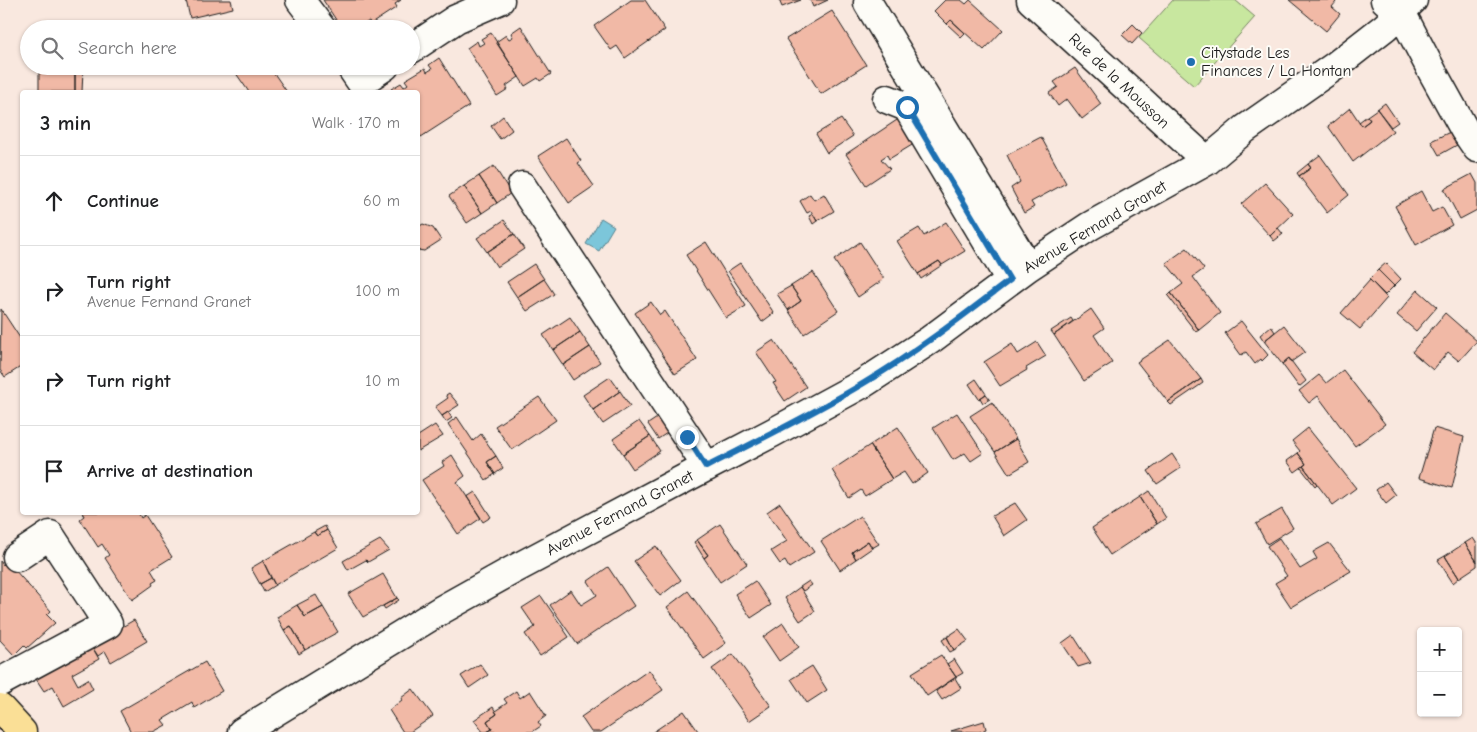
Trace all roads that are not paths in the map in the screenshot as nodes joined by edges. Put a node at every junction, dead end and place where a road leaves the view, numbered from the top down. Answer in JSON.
{"nodes":[{"id":1,"x":300,"y":0,"type":"edge"},
{"id":2,"x":500,"y":0,"type":"edge"},
{"id":3,"x":1031,"y":0,"type":"edge"},
{"id":4,"x":868,"y":3,"type":"dead end"},
{"id":5,"x":1400,"y":4,"type":"edge"},
{"id":6,"x":315,"y":20,"type":"edge"},
{"id":7,"x":420,"y":43,"type":"edge"},
{"id":8,"x":357,"y":75,"type":"edge"},
{"id":9,"x":372,"y":75,"type":"edge"},
{"id":10,"x":887,"y":99,"type":"dead end"},
{"id":11,"x":1477,"y":148,"type":"edge"},
{"id":12,"x":1207,"y":161,"type":"junction"},
{"id":13,"x":522,"y":186,"type":"dead end"},
{"id":14,"x":1019,"y":273,"type":"junction"},
{"id":15,"x":706,"y":467,"type":"junction"},
{"id":16,"x":17,"y":557,"type":"dead end"},
{"id":17,"x":0,"y":682,"type":"edge"},
{"id":18,"x":0,"y":708,"type":"edge"},
{"id":19,"x":22,"y":732,"type":"edge"},
{"id":20,"x":242,"y":732,"type":"edge"}],
"edges":[{"from":1,"to":6,"type":"street"},
{"from":2,"to":7,"type":"street"},
{"from":3,"to":12,"type":"street","name":"Rue de la Mousson"},
{"from":4,"to":14,"type":"street"},
{"from":5,"to":11,"type":"street"},
{"from":5,"to":12,"type":"street","name":"Avenue Fernand Granet"},
{"from":8,"to":9,"type":"street"},
{"from":10,"to":14,"type":"street"},
{"from":12,"to":14,"type":"street","name":"Avenue Fernand Granet"},
{"from":13,"to":15,"type":"street"},
{"from":14,"to":15,"type":"street","name":"Avenue Fernand Granet"},
{"from":15,"to":20,"type":"street","name":"Avenue Fernand Granet"},
{"from":16,"to":17,"type":"street"},
{"from":18,"to":19,"type":"main road"}]}
